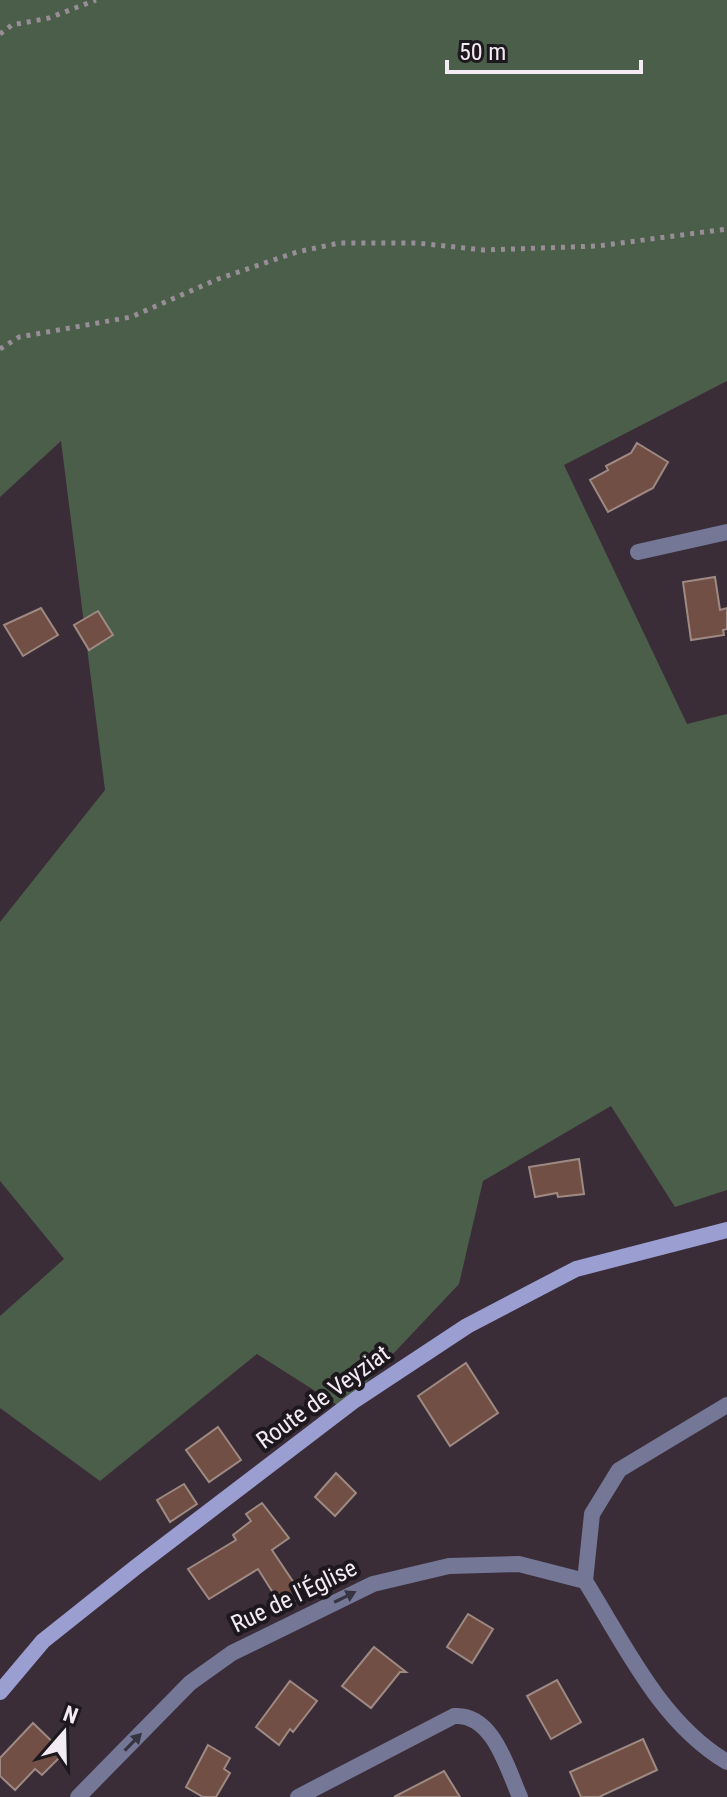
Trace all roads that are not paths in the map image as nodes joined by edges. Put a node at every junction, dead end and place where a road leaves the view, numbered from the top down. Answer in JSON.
{"nodes":[{"id":1,"x":727,"y":532,"type":"edge"},
{"id":2,"x":638,"y":552,"type":"dead end"},
{"id":3,"x":727,"y":1230,"type":"edge"},
{"id":4,"x":727,"y":1405,"type":"edge"},
{"id":5,"x":585,"y":1581,"type":"junction"},
{"id":6,"x":0,"y":1692,"type":"edge"},
{"id":7,"x":727,"y":1762,"type":"edge"},
{"id":8,"x":78,"y":1797,"type":"edge"},
{"id":9,"x":298,"y":1797,"type":"edge"},
{"id":10,"x":520,"y":1797,"type":"edge"}],
"edges":[{"from":1,"to":2,"type":"street"},
{"from":3,"to":6,"type":"street","name":"Route de Veyziat"},
{"from":4,"to":5,"type":"street"},
{"from":5,"to":7,"type":"street"},
{"from":8,"to":5,"type":"street","name":"Rue de l'Église","one_way":true},
{"from":9,"to":10,"type":"street"}]}
